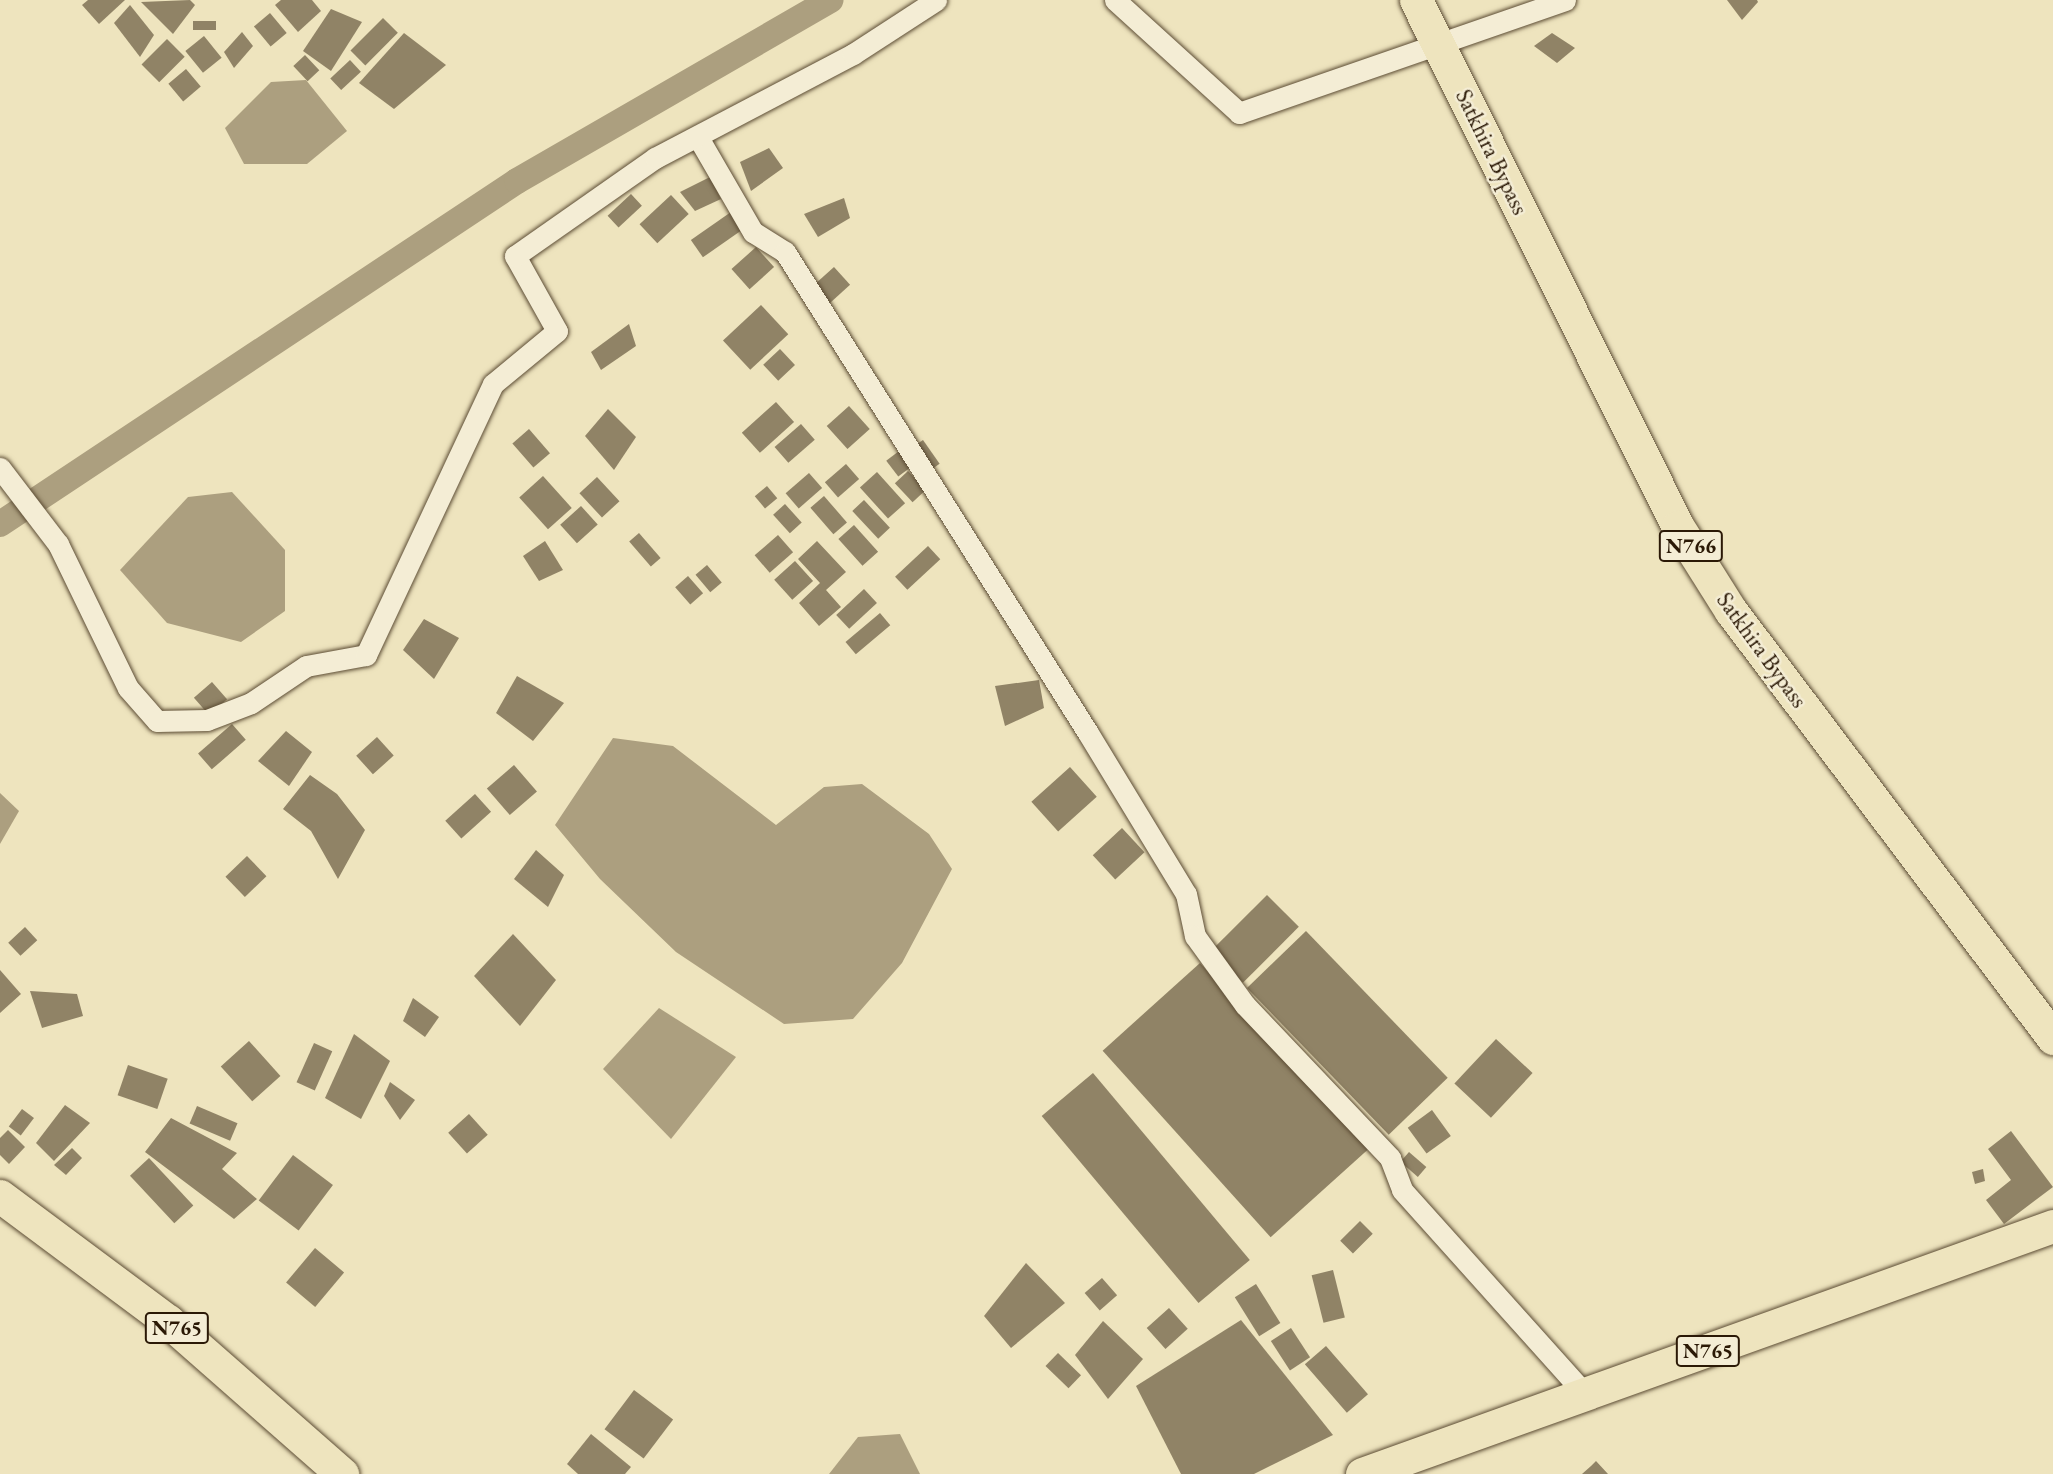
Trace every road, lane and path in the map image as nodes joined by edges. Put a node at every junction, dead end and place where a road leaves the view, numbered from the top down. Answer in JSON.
{"nodes":[{"id":1,"x":936,"y":0,"type":"edge"},
{"id":2,"x":1115,"y":0,"type":"edge"},
{"id":3,"x":1416,"y":0,"type":"edge"},
{"id":4,"x":1565,"y":0,"type":"edge"},
{"id":5,"x":1440,"y":47,"type":"junction"},
{"id":6,"x":699,"y":139,"type":"junction"},
{"id":7,"x":0,"y":468,"type":"edge"},
{"id":8,"x":2053,"y":1038,"type":"edge"},
{"id":9,"x":0,"y":1196,"type":"edge"},
{"id":10,"x":2053,"y":1226,"type":"edge"},
{"id":11,"x":1585,"y":1394,"type":"junction"},
{"id":12,"x":342,"y":1474,"type":"edge"},
{"id":13,"x":1362,"y":1474,"type":"edge"}],
"edges":[{"from":1,"to":6,"type":"street"},
{"from":2,"to":5,"type":"street"},
{"from":3,"to":5,"type":"highway","name":"Satkhira Bypass","number":"N766"},
{"from":4,"to":5,"type":"street"},
{"from":5,"to":8,"type":"highway","name":"Satkhira Bypass","number":"N766"},
{"from":6,"to":7,"type":"street"},
{"from":6,"to":11,"type":"street"},
{"from":9,"to":12,"type":"highway","number":"N765"},
{"from":10,"to":11,"type":"highway","number":"N765"},
{"from":11,"to":13,"type":"highway","number":"N765"}]}
